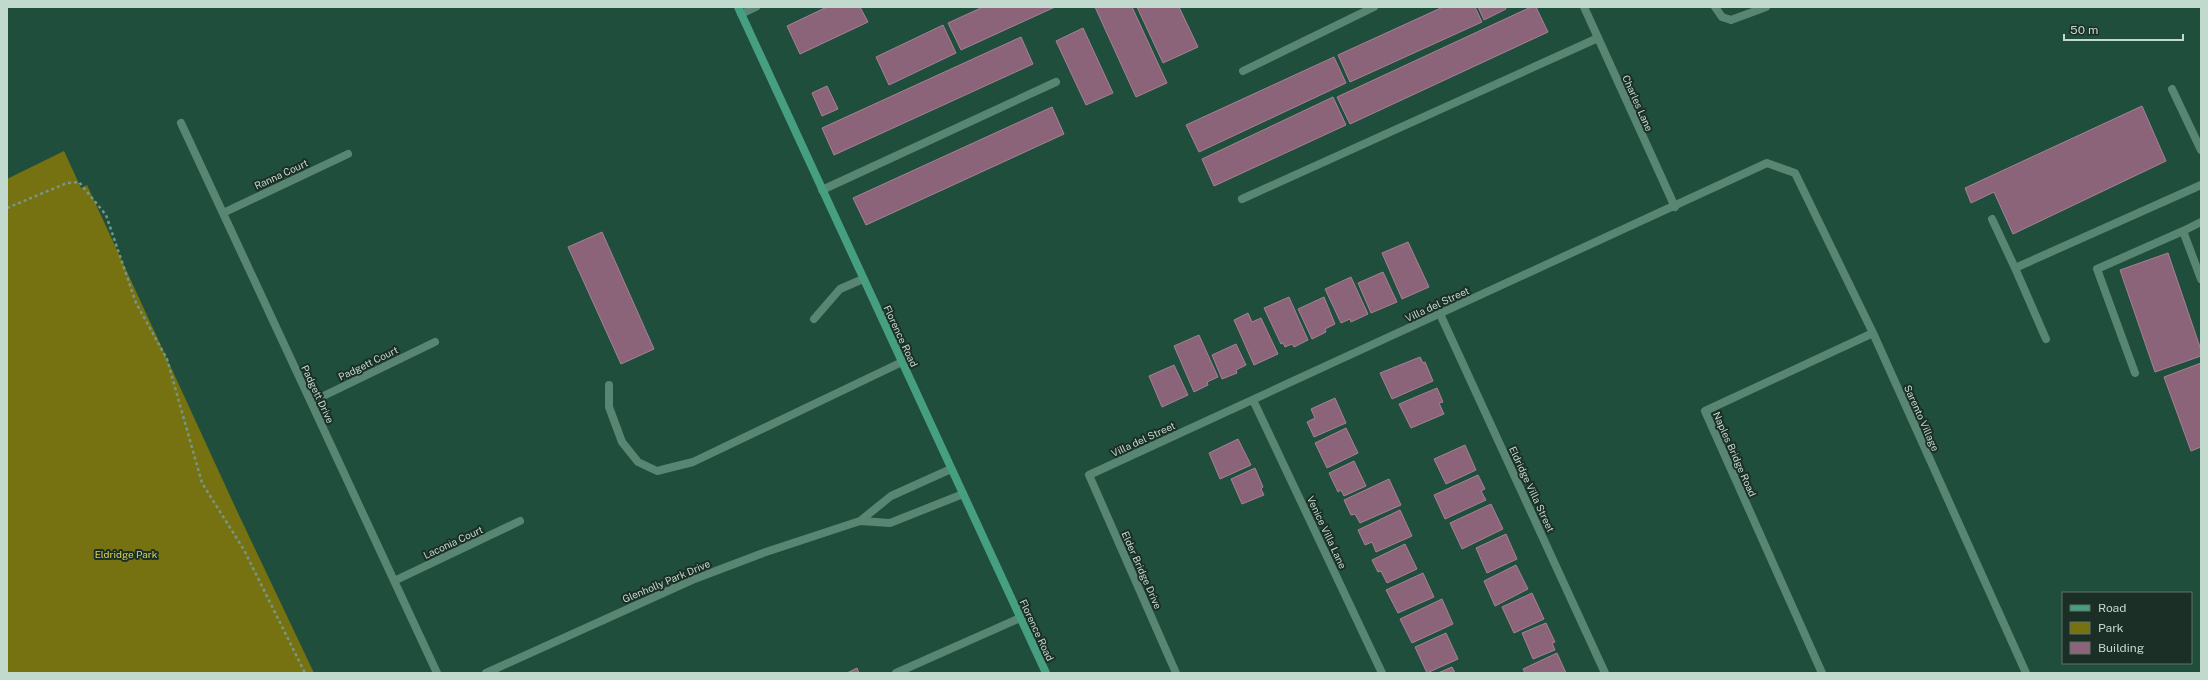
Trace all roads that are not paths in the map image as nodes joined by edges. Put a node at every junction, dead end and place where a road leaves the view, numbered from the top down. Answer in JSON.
{"nodes":[{"id":1,"x":756,"y":7,"type":"edge"},
{"id":2,"x":1374,"y":7,"type":"edge"},
{"id":3,"x":1584,"y":7,"type":"edge"},
{"id":4,"x":1715,"y":7,"type":"edge"},
{"id":5,"x":1766,"y":7,"type":"edge"},
{"id":6,"x":740,"y":11,"type":"edge"},
{"id":7,"x":1598,"y":38,"type":"junction"},
{"id":8,"x":1243,"y":72,"type":"dead end"},
{"id":9,"x":1056,"y":82,"type":"dead end"},
{"id":10,"x":2172,"y":89,"type":"dead end"},
{"id":11,"x":181,"y":123,"type":"dead end"},
{"id":12,"x":2201,"y":150,"type":"edge"},
{"id":13,"x":348,"y":154,"type":"dead end"},
{"id":14,"x":1795,"y":173,"type":"joint"},
{"id":15,"x":2201,"y":185,"type":"edge"},
{"id":16,"x":822,"y":190,"type":"junction"},
{"id":17,"x":1242,"y":199,"type":"dead end"},
{"id":18,"x":1674,"y":207,"type":"junction"},
{"id":19,"x":223,"y":213,"type":"junction"},
{"id":20,"x":1992,"y":219,"type":"dead end"},
{"id":21,"x":2201,"y":222,"type":"edge"},
{"id":22,"x":2183,"y":231,"type":"junction"},
{"id":23,"x":2015,"y":268,"type":"junction"},
{"id":24,"x":863,"y":278,"type":"junction"},
{"id":25,"x":2201,"y":279,"type":"edge"},
{"id":26,"x":1440,"y":314,"type":"junction"},
{"id":27,"x":814,"y":319,"type":"dead end"},
{"id":28,"x":1872,"y":333,"type":"junction"},
{"id":29,"x":2046,"y":339,"type":"dead end"},
{"id":30,"x":435,"y":342,"type":"dead end"},
{"id":31,"x":902,"y":362,"type":"junction"},
{"id":32,"x":2135,"y":373,"type":"dead end"},
{"id":33,"x":609,"y":385,"type":"dead end"},
{"id":34,"x":1253,"y":400,"type":"junction"},
{"id":35,"x":311,"y":402,"type":"junction"},
{"id":36,"x":951,"y":469,"type":"junction"},
{"id":37,"x":1089,"y":475,"type":"joint"},
{"id":38,"x":963,"y":494,"type":"junction"},
{"id":39,"x":520,"y":521,"type":"dead end"},
{"id":40,"x":860,"y":521,"type":"junction"},
{"id":41,"x":394,"y":581,"type":"junction"},
{"id":42,"x":1020,"y":618,"type":"junction"},
{"id":43,"x":907,"y":671,"type":"edge"},
{"id":44,"x":437,"y":673,"type":"edge"},
{"id":45,"x":486,"y":673,"type":"edge"},
{"id":46,"x":896,"y":673,"type":"edge"},
{"id":47,"x":1046,"y":673,"type":"edge"},
{"id":48,"x":1176,"y":673,"type":"edge"},
{"id":49,"x":1382,"y":673,"type":"edge"},
{"id":50,"x":1605,"y":673,"type":"edge"},
{"id":51,"x":1822,"y":673,"type":"edge"},
{"id":52,"x":2026,"y":673,"type":"edge"}],
"edges":[{"from":1,"to":6,"type":"street"},
{"from":2,"to":8,"type":"street"},
{"from":3,"to":7,"type":"street","name":"Charles Lane"},
{"from":4,"to":5,"type":"street"},
{"from":6,"to":16,"type":"street","name":"Florence Road"},
{"from":7,"to":17,"type":"street"},
{"from":7,"to":18,"type":"street","name":"Charles Lane"},
{"from":9,"to":16,"type":"street"},
{"from":10,"to":12,"type":"street"},
{"from":11,"to":19,"type":"street","name":"Padgett Drive"},
{"from":13,"to":19,"type":"street","name":"Ranna Court"},
{"from":14,"to":18,"type":"street","name":"Villa del Street"},
{"from":14,"to":28,"type":"street","name":"Sarento Village"},
{"from":15,"to":23,"type":"street"},
{"from":16,"to":24,"type":"street","name":"Florence Road"},
{"from":18,"to":26,"type":"street","name":"Villa del Street"},
{"from":19,"to":35,"type":"street","name":"Padgett Drive"},
{"from":20,"to":23,"type":"street"},
{"from":21,"to":22,"type":"street"},
{"from":22,"to":25,"type":"street"},
{"from":22,"to":32,"type":"street"},
{"from":23,"to":29,"type":"street"},
{"from":24,"to":27,"type":"street"},
{"from":24,"to":31,"type":"street","name":"Florence Road"},
{"from":26,"to":34,"type":"street","name":"Villa del Street"},
{"from":26,"to":50,"type":"street","name":"Eldridge Villa Street"},
{"from":28,"to":51,"type":"street","name":"Naples Bridge Road"},
{"from":28,"to":52,"type":"street","name":"Sarento Village"},
{"from":30,"to":35,"type":"street","name":"Padgett Court"},
{"from":31,"to":33,"type":"street"},
{"from":31,"to":36,"type":"street","name":"Florence Road"},
{"from":34,"to":37,"type":"street","name":"Villa del Street"},
{"from":34,"to":49,"type":"street","name":"Venice Villa Lane"},
{"from":35,"to":41,"type":"street","name":"Padgett Drive"},
{"from":36,"to":38,"type":"street","name":"Florence Road"},
{"from":36,"to":40,"type":"street","name":"Glenholly Park Drive"},
{"from":37,"to":48,"type":"street","name":"Elder Bridge Drive"},
{"from":38,"to":40,"type":"street","name":"Glenholly Park Drive"},
{"from":38,"to":42,"type":"street","name":"Florence Road"},
{"from":39,"to":41,"type":"street","name":"Laconia Court"},
{"from":40,"to":45,"type":"street","name":"Glenholly Park Drive"},
{"from":41,"to":44,"type":"street","name":"Padgett Drive"},
{"from":42,"to":43,"type":"street"},
{"from":42,"to":47,"type":"street","name":"Florence Road"},
{"from":43,"to":46,"type":"street"}]}
